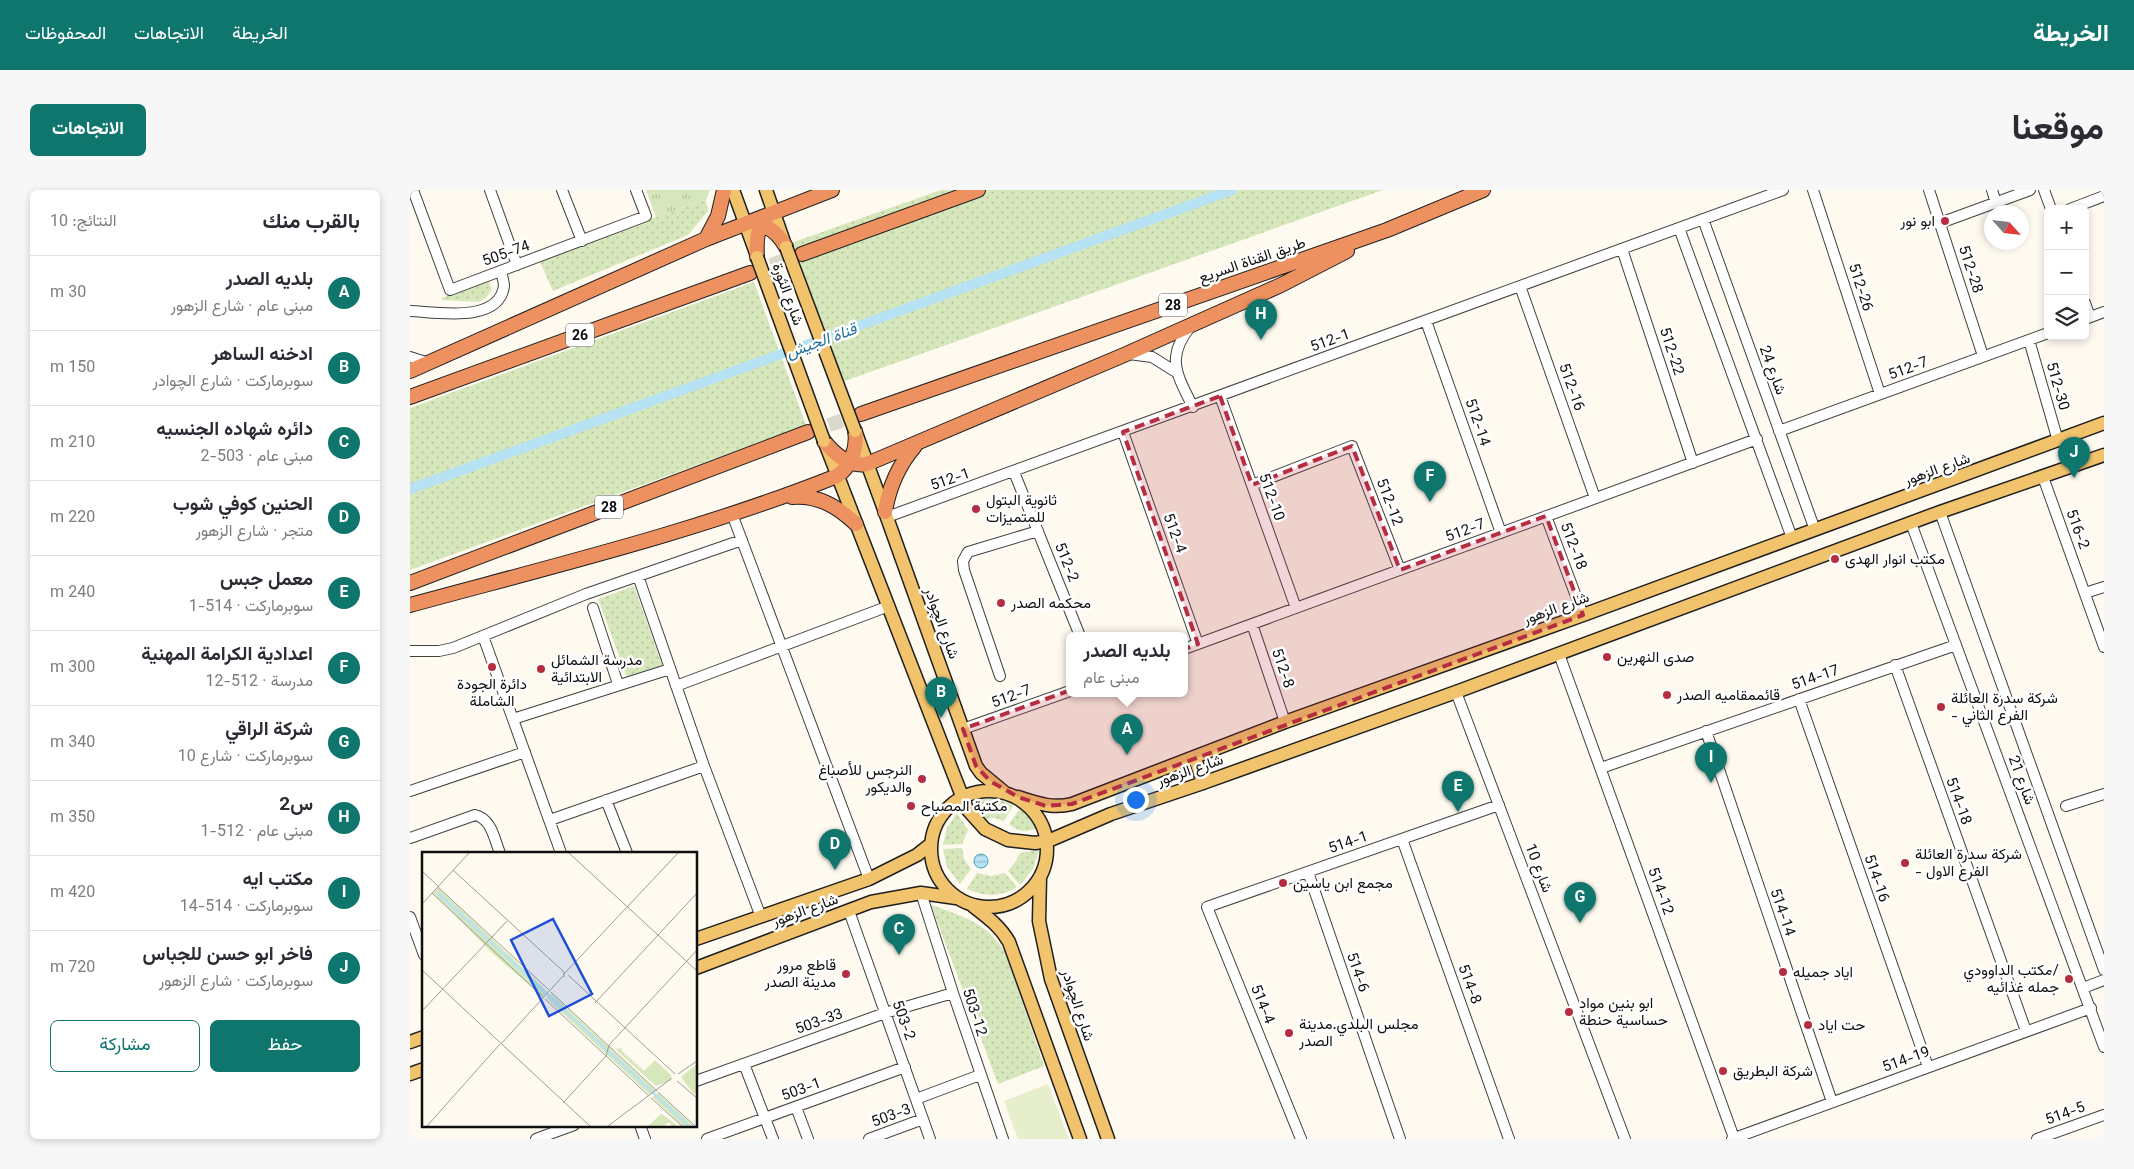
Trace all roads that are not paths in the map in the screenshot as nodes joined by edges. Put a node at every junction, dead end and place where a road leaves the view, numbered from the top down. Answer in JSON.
{"nodes":[{"id":1,"x":413,"y":190,"type":"edge"},
{"id":2,"x":490,"y":190,"type":"edge"},
{"id":3,"x":562,"y":190,"type":"edge"},
{"id":4,"x":636,"y":190,"type":"edge"},
{"id":5,"x":724,"y":190,"type":"edge"},
{"id":6,"x":733,"y":190,"type":"edge"},
{"id":7,"x":766,"y":190,"type":"edge"},
{"id":8,"x":832,"y":190,"type":"edge"},
{"id":9,"x":978,"y":190,"type":"edge"},
{"id":10,"x":1483,"y":190,"type":"edge"},
{"id":11,"x":1783,"y":190,"type":"edge"},
{"id":12,"x":1813,"y":190,"type":"edge"},
{"id":13,"x":1930,"y":190,"type":"edge"},
{"id":14,"x":1992,"y":190,"type":"edge"},
{"id":15,"x":2030,"y":190,"type":"edge"},
{"id":16,"x":2044,"y":190,"type":"edge"},
{"id":17,"x":2104,"y":196,"type":"edge"},
{"id":18,"x":1996,"y":202,"type":"junction"},
{"id":19,"x":2050,"y":205,"type":"edge"},
{"id":20,"x":2080,"y":205,"type":"edge"},
{"id":21,"x":1702,"y":219,"type":"junction"},
{"id":22,"x":761,"y":223,"type":"junction"},
{"id":23,"x":1940,"y":223,"type":"junction"},
{"id":24,"x":1679,"y":228,"type":"junction"},
{"id":25,"x":1386,"y":230,"type":"junction"},
{"id":26,"x":706,"y":239,"type":"junction"},
{"id":27,"x":582,"y":241,"type":"junction"},
{"id":28,"x":786,"y":247,"type":"joint"},
{"id":29,"x":1622,"y":249,"type":"junction"},
{"id":30,"x":802,"y":254,"type":"tunnel mouth"},
{"id":31,"x":757,"y":258,"type":"joint"},
{"id":32,"x":518,"y":265,"type":"junction"},
{"id":33,"x":501,"y":271,"type":"junction"},
{"id":34,"x":750,"y":272,"type":"tunnel mouth"},
{"id":35,"x":1520,"y":286,"type":"junction"},
{"id":36,"x":410,"y":311,"type":"edge"},
{"id":37,"x":2104,"y":312,"type":"edge"},
{"id":38,"x":2089,"y":318,"type":"edge"},
{"id":39,"x":1426,"y":320,"type":"junction"},
{"id":40,"x":1192,"y":325,"type":"junction"},
{"id":41,"x":2044,"y":334,"type":"edge"},
{"id":42,"x":2029,"y":340,"type":"junction"},
{"id":43,"x":1124,"y":355,"type":"junction"},
{"id":44,"x":1983,"y":356,"type":"junction"},
{"id":45,"x":410,"y":357,"type":"edge"},
{"id":46,"x":429,"y":363,"type":"junction"},
{"id":47,"x":410,"y":371,"type":"edge"},
{"id":48,"x":1176,"y":372,"type":"junction"},
{"id":49,"x":1880,"y":394,"type":"junction"},
{"id":50,"x":1220,"y":396,"type":"junction"},
{"id":51,"x":410,"y":397,"type":"edge"},
{"id":52,"x":1192,"y":407,"type":"junction"},
{"id":53,"x":861,"y":414,"type":"tunnel mouth"},
{"id":54,"x":2103,"y":426,"type":"edge"},
{"id":55,"x":855,"y":431,"type":"joint"},
{"id":56,"x":1779,"y":431,"type":"junction"},
{"id":57,"x":808,"y":432,"type":"tunnel mouth"},
{"id":58,"x":1123,"y":432,"type":"junction"},
{"id":59,"x":1756,"y":439,"type":"junction"},
{"id":60,"x":824,"y":441,"type":"joint"},
{"id":61,"x":2058,"y":441,"type":"junction"},
{"id":62,"x":918,"y":443,"type":"junction"},
{"id":63,"x":2104,"y":455,"type":"edge"},
{"id":64,"x":849,"y":463,"type":"junction"},
{"id":65,"x":1693,"y":463,"type":"junction"},
{"id":66,"x":1014,"y":472,"type":"junction"},
{"id":67,"x":2043,"y":477,"type":"junction"},
{"id":68,"x":1252,"y":484,"type":"junction"},
{"id":69,"x":781,"y":498,"type":"junction"},
{"id":70,"x":1596,"y":498,"type":"junction"},
{"id":71,"x":1940,"y":512,"type":"junction"},
{"id":72,"x":732,"y":514,"type":"junction"},
{"id":73,"x":886,"y":514,"type":"junction"},
{"id":74,"x":1546,"y":516,"type":"junction"},
{"id":75,"x":1911,"y":523,"type":"junction"},
{"id":76,"x":856,"y":524,"type":"junction"},
{"id":77,"x":1815,"y":530,"type":"junction"},
{"id":78,"x":1038,"y":531,"type":"junction"},
{"id":79,"x":1501,"y":533,"type":"junction"},
{"id":80,"x":1792,"y":538,"type":"junction"},
{"id":81,"x":742,"y":540,"type":"junction"},
{"id":82,"x":1400,"y":570,"type":"junction"},
{"id":83,"x":638,"y":576,"type":"junction"},
{"id":84,"x":410,"y":583,"type":"edge"},
{"id":85,"x":2104,"y":587,"type":"edge"},
{"id":86,"x":2085,"y":593,"type":"junction"},
{"id":87,"x":410,"y":605,"type":"edge"},
{"id":88,"x":889,"y":606,"type":"junction"},
{"id":89,"x":593,"y":608,"type":"dead end"},
{"id":90,"x":1296,"y":608,"type":"junction"},
{"id":91,"x":1584,"y":615,"type":"junction"},
{"id":92,"x":1252,"y":624,"type":"junction"},
{"id":93,"x":1078,"y":632,"type":"edge"},
{"id":94,"x":483,"y":636,"type":"junction"},
{"id":95,"x":1198,"y":644,"type":"junction"},
{"id":96,"x":1956,"y":645,"type":"junction"},
{"id":97,"x":782,"y":646,"type":"junction"},
{"id":98,"x":2104,"y":647,"type":"edge"},
{"id":99,"x":1188,"y":648,"type":"edge"},
{"id":100,"x":410,"y":651,"type":"edge"},
{"id":101,"x":1559,"y":654,"type":"junction"},
{"id":102,"x":1895,"y":665,"type":"junction"},
{"id":103,"x":670,"y":669,"type":"junction"},
{"id":104,"x":1000,"y":676,"type":"dead end"},
{"id":105,"x":618,"y":684,"type":"junction"},
{"id":106,"x":676,"y":686,"type":"junction"},
{"id":107,"x":1066,"y":692,"type":"edge"},
{"id":108,"x":1456,"y":692,"type":"junction"},
{"id":109,"x":1799,"y":699,"type":"junction"},
{"id":110,"x":513,"y":719,"type":"junction"},
{"id":111,"x":1285,"y":722,"type":"junction"},
{"id":112,"x":963,"y":729,"type":"junction"},
{"id":113,"x":1706,"y":732,"type":"junction"},
{"id":114,"x":525,"y":752,"type":"junction"},
{"id":115,"x":1195,"y":758,"type":"junction"},
{"id":116,"x":704,"y":766,"type":"junction"},
{"id":117,"x":1601,"y":768,"type":"junction"},
{"id":118,"x":1203,"y":783,"type":"junction"},
{"id":119,"x":410,"y":791,"type":"edge"},
{"id":120,"x":1004,"y":792,"type":"junction"},
{"id":121,"x":2104,"y":794,"type":"edge"},
{"id":122,"x":962,"y":797,"type":"junction"},
{"id":123,"x":1018,"y":797,"type":"junction"},
{"id":124,"x":606,"y":800,"type":"junction"},
{"id":125,"x":1498,"y":805,"type":"junction"},
{"id":126,"x":2066,"y":806,"type":"dead end"},
{"id":127,"x":550,"y":820,"type":"junction"},
{"id":128,"x":410,"y":838,"type":"edge"},
{"id":129,"x":1402,"y":839,"type":"junction"},
{"id":130,"x":1048,"y":841,"type":"junction"},
{"id":131,"x":931,"y":844,"type":"junction"},
{"id":132,"x":500,"y":852,"type":"edge"},
{"id":133,"x":561,"y":852,"type":"edge"},
{"id":134,"x":627,"y":852,"type":"edge"},
{"id":135,"x":1308,"y":872,"type":"junction"},
{"id":136,"x":1040,"y":878,"type":"junction"},
{"id":137,"x":869,"y":879,"type":"junction"},
{"id":138,"x":921,"y":893,"type":"junction"},
{"id":139,"x":957,"y":898,"type":"junction"},
{"id":140,"x":971,"y":905,"type":"junction"},
{"id":141,"x":1207,"y":907,"type":"joint"},
{"id":142,"x":849,"y":911,"type":"junction"},
{"id":143,"x":761,"y":917,"type":"junction"},
{"id":144,"x":410,"y":918,"type":"edge"},
{"id":145,"x":698,"y":939,"type":"edge"},
{"id":146,"x":422,"y":950,"type":"edge"},
{"id":147,"x":698,"y":967,"type":"edge"},
{"id":148,"x":2104,"y":970,"type":"edge"},
{"id":149,"x":2104,"y":980,"type":"edge"},
{"id":150,"x":2084,"y":988,"type":"junction"},
{"id":151,"x":953,"y":993,"type":"junction"},
{"id":152,"x":2091,"y":1008,"type":"junction"},
{"id":153,"x":885,"y":1013,"type":"junction"},
{"id":154,"x":2026,"y":1031,"type":"junction"},
{"id":155,"x":422,"y":1038,"type":"edge"},
{"id":156,"x":410,"y":1042,"type":"edge"},
{"id":157,"x":2104,"y":1047,"type":"edge"},
{"id":158,"x":744,"y":1064,"type":"junction"},
{"id":159,"x":1928,"y":1067,"type":"junction"},
{"id":160,"x":905,"y":1068,"type":"junction"},
{"id":161,"x":422,"y":1070,"type":"edge"},
{"id":162,"x":410,"y":1074,"type":"edge"},
{"id":163,"x":980,"y":1075,"type":"junction"},
{"id":164,"x":698,"y":1080,"type":"edge"},
{"id":165,"x":916,"y":1099,"type":"junction"},
{"id":166,"x":1832,"y":1102,"type":"junction"},
{"id":167,"x":796,"y":1107,"type":"junction"},
{"id":168,"x":2104,"y":1115,"type":"edge"},
{"id":169,"x":765,"y":1118,"type":"junction"},
{"id":170,"x":923,"y":1119,"type":"junction"},
{"id":171,"x":571,"y":1126,"type":"edge"},
{"id":172,"x":640,"y":1126,"type":"edge"},
{"id":173,"x":536,"y":1139,"type":"edge"},
{"id":174,"x":645,"y":1139,"type":"edge"},
{"id":175,"x":707,"y":1139,"type":"edge"},
{"id":176,"x":773,"y":1139,"type":"edge"},
{"id":177,"x":808,"y":1139,"type":"edge"},
{"id":178,"x":869,"y":1139,"type":"edge"},
{"id":179,"x":930,"y":1139,"type":"edge"},
{"id":180,"x":1003,"y":1139,"type":"edge"},
{"id":181,"x":1080,"y":1139,"type":"edge"},
{"id":182,"x":1108,"y":1139,"type":"edge"},
{"id":183,"x":1302,"y":1139,"type":"edge"},
{"id":184,"x":1400,"y":1139,"type":"edge"},
{"id":185,"x":1509,"y":1139,"type":"edge"},
{"id":186,"x":1625,"y":1139,"type":"edge"},
{"id":187,"x":1733,"y":1139,"type":"edge"},
{"id":188,"x":2036,"y":1139,"type":"edge"}],
"edges":[{"from":1,"to":33,"type":"street","name":"505-74"},
{"from":2,"to":32,"type":"street"},
{"from":3,"to":27,"type":"street"},
{"from":4,"to":27,"type":"street","name":"505-74"},
{"from":5,"to":26,"type":"highway"},
{"from":6,"to":22,"type":"main road"},
{"from":7,"to":22,"type":"main road"},
{"from":8,"to":22,"type":"highway"},
{"from":9,"to":30,"type":"highway"},
{"from":10,"to":25,"type":"highway","name":"طريق القناة السريع","number":"28"},
{"from":11,"to":21,"type":"street","name":"512-1"},
{"from":12,"to":49,"type":"street","name":"512-26"},
{"from":13,"to":23,"type":"street","name":"512-28"},
{"from":14,"to":18,"type":"street"},
{"from":15,"to":18,"type":"street"},
{"from":16,"to":19,"type":"street"},
{"from":17,"to":20,"type":"street"},
{"from":18,"to":23,"type":"street"},
{"from":21,"to":24,"type":"street","name":"512-1"},
{"from":21,"to":56,"type":"street","name":"شارع 24"},
{"from":22,"to":26,"type":"highway"},
{"from":22,"to":28,"type":"highway"},
{"from":22,"to":31,"type":"highway"},
{"from":23,"to":44,"type":"street","name":"512-28"},
{"from":24,"to":29,"type":"street","name":"512-1"},
{"from":24,"to":59,"type":"street"},
{"from":25,"to":40,"type":"highway"},
{"from":25,"to":53,"type":"highway","name":"طريق القناة السريع","number":"28"},
{"from":26,"to":46,"type":"highway"},
{"from":27,"to":32,"type":"street","name":"505-74"},
{"from":28,"to":55,"type":"main road","name":"شارع الثورة","bridge":true},
{"from":29,"to":35,"type":"street","name":"512-1"},
{"from":29,"to":65,"type":"street","name":"512-22"},
{"from":31,"to":60,"type":"main road","name":"شارع الثورة","bridge":true},
{"from":32,"to":33,"type":"street","name":"505-74"},
{"from":33,"to":36,"type":"street"},
{"from":34,"to":51,"type":"highway","number":"26"},
{"from":35,"to":39,"type":"street","name":"512-1"},
{"from":35,"to":70,"type":"street","name":"512-16"},
{"from":37,"to":38,"type":"street"},
{"from":39,"to":50,"type":"street","name":"512-1"},
{"from":39,"to":79,"type":"street","name":"512-14"},
{"from":40,"to":43,"type":"highway"},
{"from":40,"to":48,"type":"street"},
{"from":41,"to":42,"type":"street","name":"512-7"},
{"from":42,"to":44,"type":"street","name":"512-7"},
{"from":42,"to":61,"type":"street","name":"512-30"},
{"from":43,"to":48,"type":"street"},
{"from":43,"to":62,"type":"highway"},
{"from":44,"to":49,"type":"street","name":"512-7"},
{"from":45,"to":46,"type":"street"},
{"from":46,"to":47,"type":"highway"},
{"from":48,"to":52,"type":"street"},
{"from":49,"to":56,"type":"street","name":"512-7"},
{"from":50,"to":52,"type":"street","name":"512-1"},
{"from":50,"to":68,"type":"street","name":"512-10"},
{"from":52,"to":58,"type":"street","name":"512-1"},
{"from":54,"to":61,"type":"main road","name":"شارع الزهور"},
{"from":55,"to":64,"type":"highway"},
{"from":56,"to":77,"type":"street","name":"شارع 24"},
{"from":57,"to":84,"type":"highway","number":"28"},
{"from":58,"to":66,"type":"street","name":"512-1"},
{"from":58,"to":95,"type":"street","name":"512-4"},
{"from":59,"to":65,"type":"street","name":"512-7"},
{"from":59,"to":80,"type":"street"},
{"from":60,"to":64,"type":"highway"},
{"from":61,"to":77,"type":"main road","name":"شارع الزهور"},
{"from":62,"to":64,"type":"highway"},
{"from":62,"to":73,"type":"highway"},
{"from":63,"to":67,"type":"main road","name":"شارع الزهور"},
{"from":64,"to":69,"type":"highway"},
{"from":64,"to":73,"type":"main road","name":"شارع الچوادر"},
{"from":64,"to":76,"type":"main road"},
{"from":65,"to":70,"type":"street","name":"512-7"},
{"from":66,"to":73,"type":"street","name":"512-1"},
{"from":66,"to":78,"type":"street","name":"512-2"},
{"from":67,"to":71,"type":"main road","name":"شارع الزهور"},
{"from":67,"to":86,"type":"street","name":"516-2"},
{"from":68,"to":82,"type":"street","name":"512-12"},
{"from":68,"to":90,"type":"street","name":"512-10"},
{"from":69,"to":72,"type":"highway"},
{"from":69,"to":76,"type":"highway"},
{"from":70,"to":74,"type":"street","name":"512-7"},
{"from":71,"to":75,"type":"main road","name":"شارع الزهور"},
{"from":71,"to":148,"type":"street","name":"شارع 21"},
{"from":72,"to":81,"type":"street"},
{"from":72,"to":87,"type":"highway"},
{"from":73,"to":112,"type":"main road","name":"شارع الچوادر"},
{"from":74,"to":79,"type":"street","name":"512-7"},
{"from":74,"to":91,"type":"street","name":"512-18"},
{"from":75,"to":96,"type":"street","name":"شارع 21"},
{"from":75,"to":101,"type":"main road","name":"شارع الزهور"},
{"from":76,"to":88,"type":"main road"},
{"from":77,"to":80,"type":"main road","name":"شارع الزهور"},
{"from":78,"to":93,"type":"street","name":"512-2"},
{"from":78,"to":104,"type":"street"},
{"from":79,"to":82,"type":"street","name":"512-7"},
{"from":80,"to":91,"type":"main road","name":"شارع الزهور"},
{"from":81,"to":83,"type":"street"},
{"from":81,"to":97,"type":"street"},
{"from":82,"to":90,"type":"street","name":"512-7"},
{"from":83,"to":94,"type":"street"},
{"from":83,"to":103,"type":"street"},
{"from":85,"to":86,"type":"street"},
{"from":86,"to":98,"type":"street","name":"516-2"},
{"from":88,"to":97,"type":"street"},
{"from":88,"to":122,"type":"main road"},
{"from":89,"to":105,"type":"street"},
{"from":90,"to":92,"type":"street","name":"512-7"},
{"from":91,"to":111,"type":"main road","name":"شارع الزهور"},
{"from":92,"to":95,"type":"street","name":"512-7"},
{"from":92,"to":111,"type":"street","name":"512-8"},
{"from":94,"to":100,"type":"street"},
{"from":94,"to":110,"type":"street"},
{"from":95,"to":99,"type":"street","name":"512-7"},
{"from":96,"to":102,"type":"street","name":"514-17"},
{"from":96,"to":150,"type":"street","name":"شارع 21"},
{"from":97,"to":106,"type":"street"},
{"from":97,"to":137,"type":"street"},
{"from":101,"to":108,"type":"main road","name":"شارع الزهور"},
{"from":101,"to":117,"type":"street","name":"514-12"},
{"from":102,"to":109,"type":"street","name":"514-17"},
{"from":102,"to":154,"type":"street","name":"514-18"},
{"from":103,"to":105,"type":"street"},
{"from":103,"to":106,"type":"street"},
{"from":105,"to":110,"type":"street"},
{"from":106,"to":116,"type":"street"},
{"from":107,"to":112,"type":"street","name":"512-7"},
{"from":108,"to":118,"type":"main road","name":"شارع الزهور"},
{"from":108,"to":125,"type":"street","name":"شارع 10"},
{"from":109,"to":113,"type":"street","name":"514-17"},
{"from":109,"to":159,"type":"street","name":"514-16"},
{"from":110,"to":114,"type":"street"},
{"from":111,"to":115,"type":"main road","name":"شارع الزهور"},
{"from":112,"to":120,"type":"main road","name":"شارع الچوادر"},
{"from":113,"to":117,"type":"street","name":"514-17"},
{"from":113,"to":166,"type":"street","name":"514-14"},
{"from":114,"to":119,"type":"street"},
{"from":114,"to":127,"type":"street"},
{"from":115,"to":118,"type":"main road"},
{"from":115,"to":123,"type":"main road","name":"شارع الزهور"},
{"from":116,"to":124,"type":"street"},
{"from":116,"to":143,"type":"street"},
{"from":117,"to":187,"type":"street","name":"514-12"},
{"from":118,"to":130,"type":"main road","name":"شارع الزهور"},
{"from":120,"to":122,"type":"main road"},
{"from":120,"to":123,"type":"main road","name":"شارع الزهور"},
{"from":121,"to":126,"type":"street"},
{"from":122,"to":130,"type":"main road","name":"شارع الزهور"},
{"from":122,"to":131,"type":"main road"},
{"from":123,"to":130,"type":"main road"},
{"from":124,"to":127,"type":"street"},
{"from":124,"to":134,"type":"street"},
{"from":125,"to":129,"type":"street","name":"514-1"},
{"from":125,"to":186,"type":"street","name":"شارع 10"},
{"from":127,"to":133,"type":"street"},
{"from":128,"to":132,"type":"street"},
{"from":129,"to":135,"type":"street","name":"514-1"},
{"from":129,"to":185,"type":"street","name":"514-8"},
{"from":130,"to":136,"type":"main road"},
{"from":131,"to":137,"type":"main road","name":"شارع الزهور"},
{"from":131,"to":139,"type":"main road"},
{"from":135,"to":141,"type":"street","name":"514-1"},
{"from":135,"to":184,"type":"street","name":"514-6"},
{"from":136,"to":140,"type":"main road"},
{"from":136,"to":182,"type":"main road","name":"شارع الچوادر"},
{"from":137,"to":143,"type":"main road","name":"شارع الزهور"},
{"from":138,"to":139,"type":"main road","name":"شارع الزهور"},
{"from":138,"to":142,"type":"main road","name":"شارع الزهور"},
{"from":138,"to":151,"type":"street","name":"503-12"},
{"from":139,"to":140,"type":"main road"},
{"from":140,"to":181,"type":"main road"},
{"from":141,"to":183,"type":"street","name":"514-4"},
{"from":142,"to":147,"type":"main road","name":"شارع الزهور"},
{"from":142,"to":153,"type":"street","name":"503-2"},
{"from":143,"to":145,"type":"main road","name":"شارع الزهور"},
{"from":144,"to":146,"type":"street"},
{"from":149,"to":150,"type":"street"},
{"from":150,"to":152,"type":"street","name":"شارع 21"},
{"from":151,"to":153,"type":"street","name":"503-33"},
{"from":151,"to":163,"type":"street","name":"503-12"},
{"from":152,"to":154,"type":"street","name":"514-19"},
{"from":152,"to":157,"type":"street","name":"شارع 21"},
{"from":153,"to":158,"type":"street","name":"503-33"},
{"from":153,"to":160,"type":"street","name":"503-2"},
{"from":154,"to":159,"type":"street","name":"514-19"},
{"from":155,"to":156,"type":"main road"},
{"from":158,"to":164,"type":"street","name":"503-33"},
{"from":158,"to":169,"type":"street"},
{"from":159,"to":166,"type":"street","name":"514-19"},
{"from":160,"to":165,"type":"street","name":"503-2"},
{"from":160,"to":167,"type":"street","name":"503-1"},
{"from":161,"to":162,"type":"main road"},
{"from":163,"to":165,"type":"street"},
{"from":163,"to":180,"type":"street","name":"503-12"},
{"from":165,"to":170,"type":"street","name":"503-2"},
{"from":166,"to":187,"type":"street","name":"514-19"},
{"from":167,"to":169,"type":"street","name":"503-1"},
{"from":167,"to":177,"type":"street"},
{"from":168,"to":188,"type":"street","name":"514-5"},
{"from":169,"to":175,"type":"street","name":"503-1"},
{"from":169,"to":176,"type":"street"},
{"from":170,"to":178,"type":"street","name":"503-3"},
{"from":170,"to":179,"type":"street","name":"503-2"},
{"from":171,"to":173,"type":"street"},
{"from":172,"to":174,"type":"street"}]}
